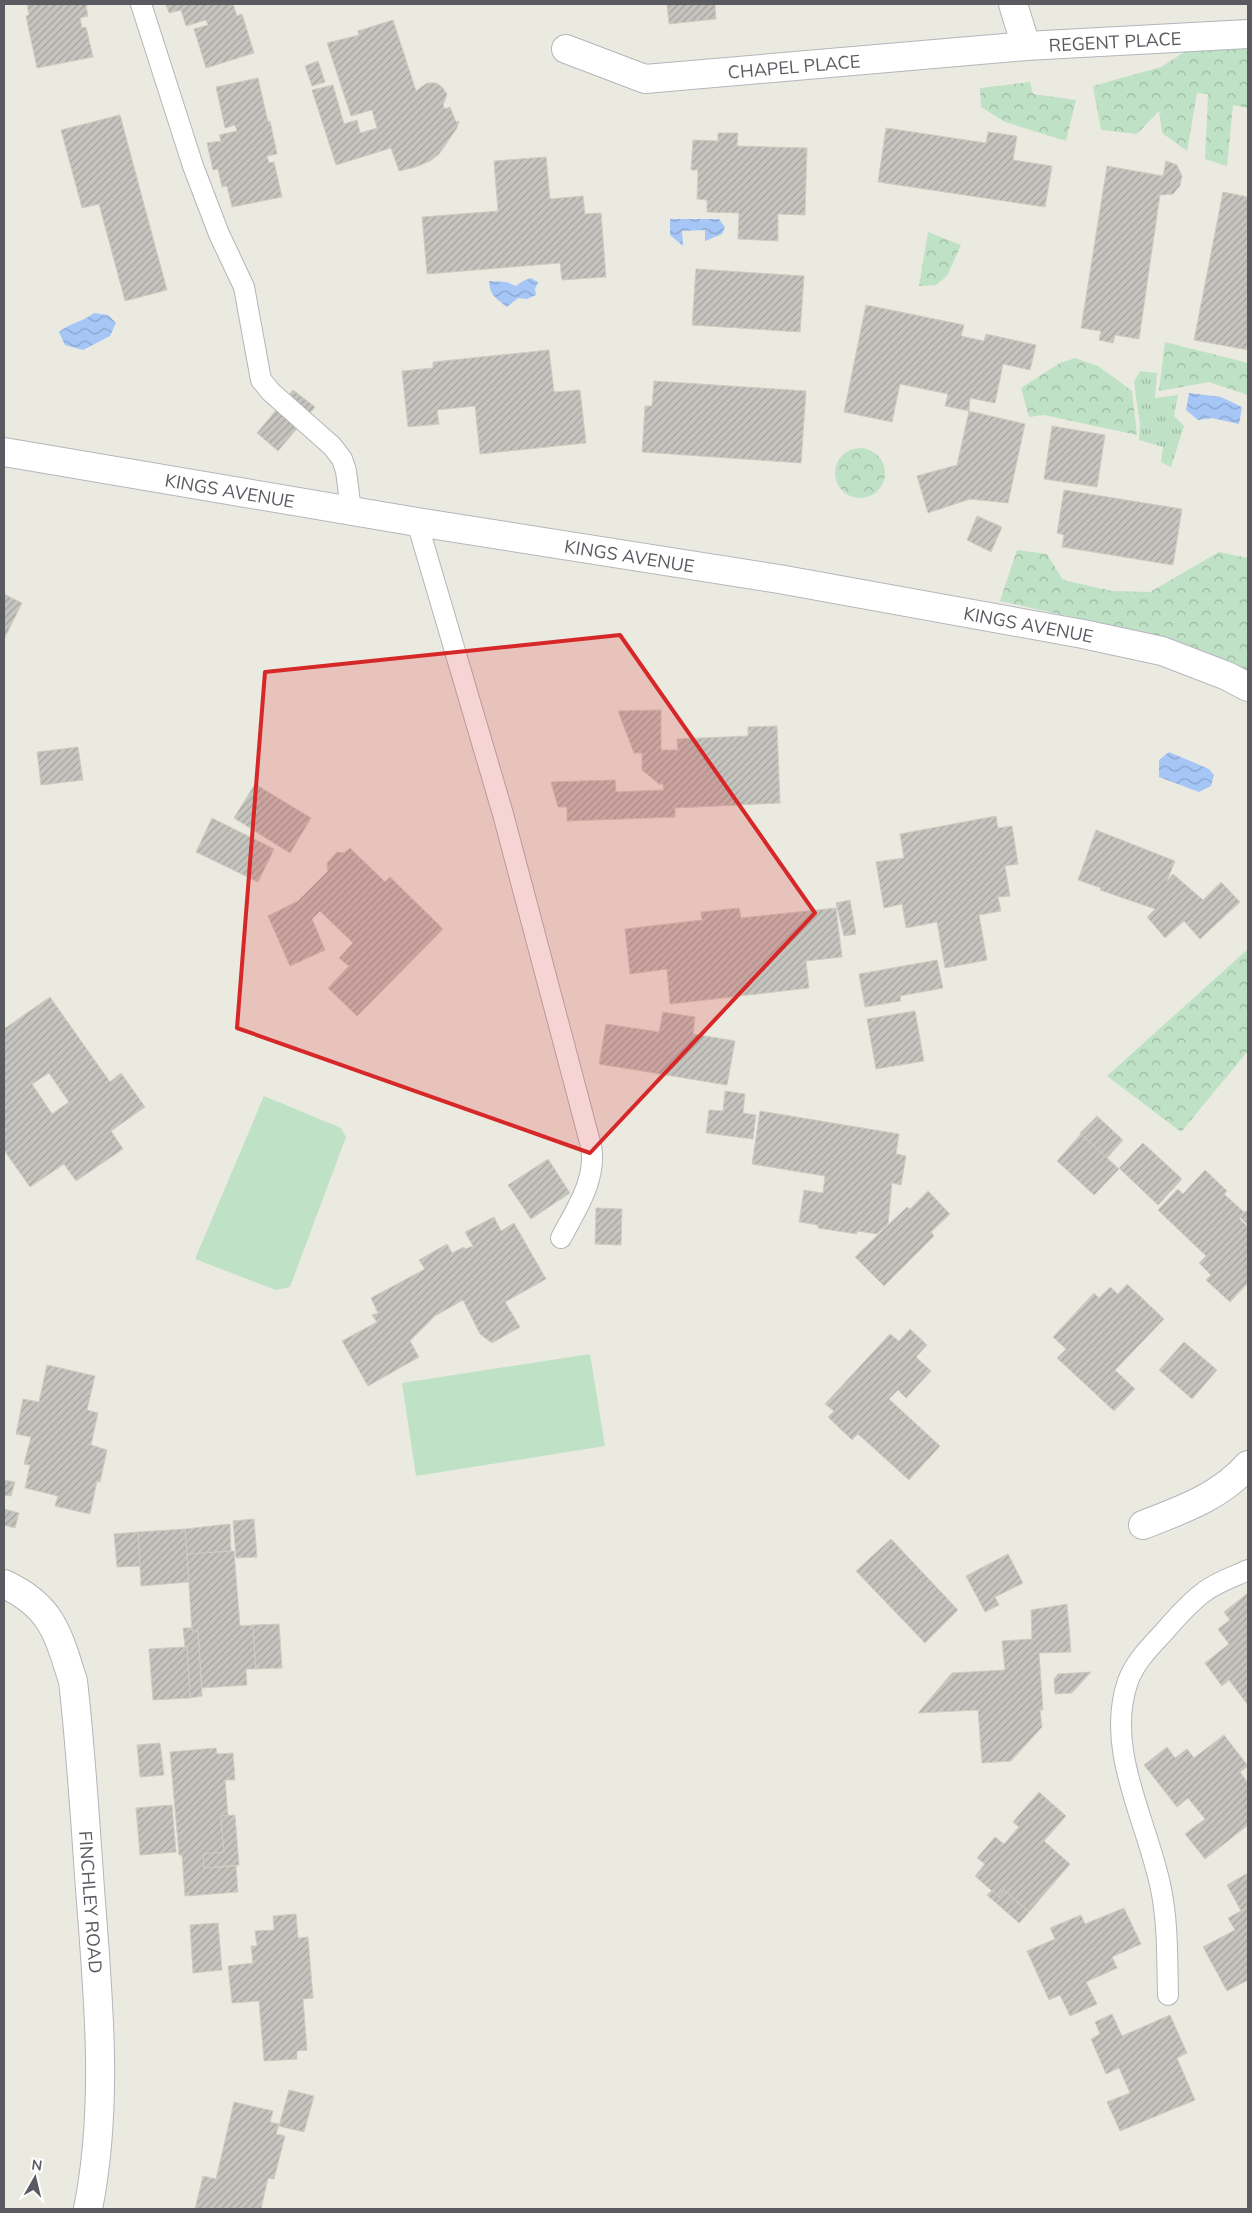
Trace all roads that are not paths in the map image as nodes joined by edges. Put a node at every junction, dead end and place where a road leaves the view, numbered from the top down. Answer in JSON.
{"nodes":[{"id":1,"x":141,"y":4,"type":"edge"},
{"id":2,"x":1013,"y":4,"type":"edge"},
{"id":3,"x":1248,"y":34,"type":"edge"},
{"id":4,"x":1026,"y":46,"type":"junction"},
{"id":5,"x":566,"y":49,"type":"dead end"},
{"id":6,"x":4,"y":452,"type":"edge"},
{"id":7,"x":351,"y":510,"type":"junction"},
{"id":8,"x":417,"y":522,"type":"junction"},
{"id":9,"x":1248,"y":687,"type":"edge"},
{"id":10,"x":561,"y":1238,"type":"dead end"},
{"id":11,"x":1248,"y":1465,"type":"edge"},
{"id":12,"x":1143,"y":1525,"type":"dead end"},
{"id":13,"x":1248,"y":1570,"type":"edge"},
{"id":14,"x":4,"y":1584,"type":"edge"},
{"id":15,"x":1168,"y":1995,"type":"dead end"},
{"id":16,"x":88,"y":2209,"type":"edge"}],
"edges":[{"from":1,"to":7,"type":"lane"},
{"from":2,"to":4,"type":"street","name":"REGENT PLACE"},
{"from":3,"to":4,"type":"street","name":"REGENT PLACE"},
{"from":4,"to":5,"type":"street","name":"CHAPEL PLACE"},
{"from":6,"to":7,"type":"street","name":"KINGS AVENUE"},
{"from":7,"to":8,"type":"street","name":"KINGS AVENUE"},
{"from":8,"to":9,"type":"street","name":"KINGS AVENUE"},
{"from":8,"to":10,"type":"lane"},
{"from":11,"to":12,"type":"street"},
{"from":13,"to":15,"type":"lane"},
{"from":14,"to":16,"type":"street","name":"FINCHLEY ROAD"}]}
